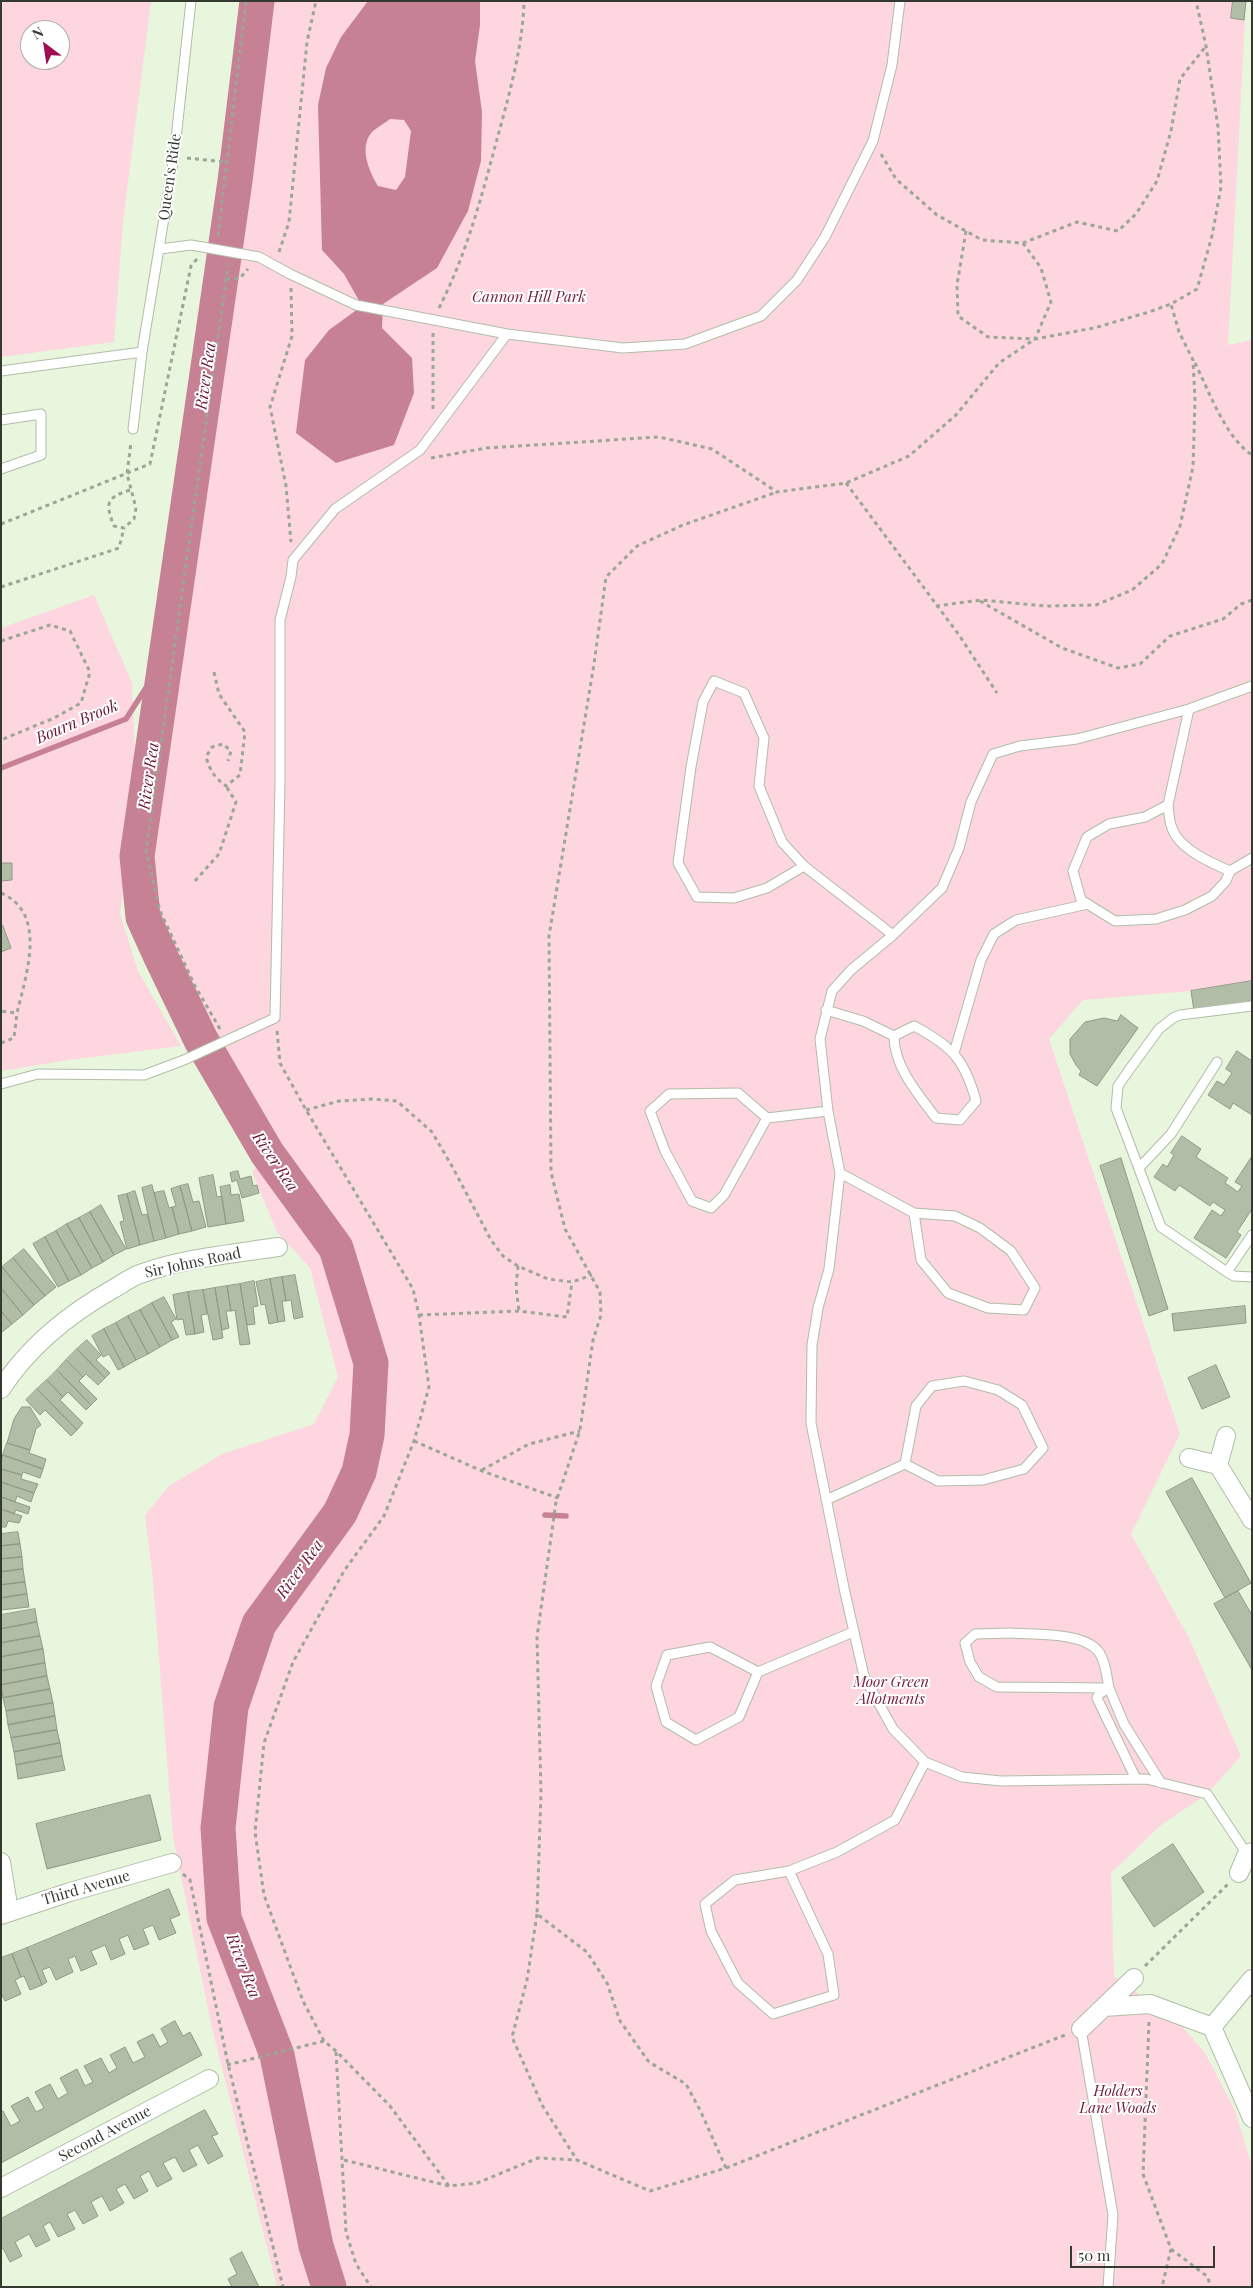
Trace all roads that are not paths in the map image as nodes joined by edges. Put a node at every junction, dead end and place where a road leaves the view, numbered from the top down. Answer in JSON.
{"nodes":[{"id":1,"x":191,"y":1,"type":"edge"},
{"id":2,"x":900,"y":1,"type":"edge"},
{"id":3,"x":160,"y":248,"type":"junction"},
{"id":4,"x":507,"y":334,"type":"junction"},
{"id":5,"x":142,"y":352,"type":"junction"},
{"id":6,"x":1,"y":371,"type":"edge"},
{"id":7,"x":1,"y":420,"type":"edge"},
{"id":8,"x":133,"y":429,"type":"road end"},
{"id":9,"x":1,"y":469,"type":"edge"},
{"id":10,"x":1252,"y":686,"type":"edge"},
{"id":11,"x":1189,"y":709,"type":"junction"},
{"id":12,"x":1168,"y":805,"type":"junction"},
{"id":13,"x":1252,"y":858,"type":"edge"},
{"id":14,"x":804,"y":866,"type":"junction"},
{"id":15,"x":1230,"y":871,"type":"junction"},
{"id":16,"x":1088,"y":904,"type":"junction"},
{"id":17,"x":893,"y":936,"type":"junction"},
{"id":18,"x":1252,"y":1006,"type":"edge"},
{"id":19,"x":826,"y":1010,"type":"junction"},
{"id":20,"x":894,"y":1036,"type":"junction"},
{"id":21,"x":954,"y":1053,"type":"junction"},
{"id":22,"x":1218,"y":1062,"type":"dead end"},
{"id":23,"x":1,"y":1084,"type":"edge"},
{"id":24,"x":828,"y":1111,"type":"junction"},
{"id":25,"x":767,"y":1118,"type":"junction"},
{"id":26,"x":1139,"y":1168,"type":"junction"},
{"id":27,"x":840,"y":1173,"type":"junction"},
{"id":28,"x":914,"y":1213,"type":"junction"},
{"id":29,"x":1252,"y":1235,"type":"edge"},
{"id":30,"x":278,"y":1247,"type":"dead end"},
{"id":31,"x":1227,"y":1272,"type":"junction"},
{"id":32,"x":1252,"y":1277,"type":"edge"},
{"id":33,"x":1,"y":1390,"type":"edge"},
{"id":34,"x":1226,"y":1436,"type":"dead end"},
{"id":35,"x":1189,"y":1458,"type":"dead end"},
{"id":36,"x":905,"y":1464,"type":"junction"},
{"id":37,"x":1218,"y":1465,"type":"junction"},
{"id":38,"x":826,"y":1500,"type":"junction"},
{"id":39,"x":1252,"y":1520,"type":"edge"},
{"id":40,"x":853,"y":1632,"type":"junction"},
{"id":41,"x":758,"y":1672,"type":"junction"},
{"id":42,"x":1109,"y":1688,"type":"junction"},
{"id":43,"x":925,"y":1762,"type":"junction"},
{"id":44,"x":1136,"y":1780,"type":"junction"},
{"id":45,"x":1161,"y":1783,"type":"junction"},
{"id":46,"x":1249,"y":1853,"type":"edge"},
{"id":47,"x":1,"y":1862,"type":"edge"},
{"id":48,"x":172,"y":1863,"type":"road end"},
{"id":49,"x":789,"y":1871,"type":"junction"},
{"id":50,"x":1239,"y":1873,"type":"road end"},
{"id":51,"x":5,"y":1913,"type":"edge"},
{"id":52,"x":1134,"y":1978,"type":"road end"},
{"id":53,"x":1252,"y":1979,"type":"edge"},
{"id":54,"x":1104,"y":2008,"type":"junction"},
{"id":55,"x":1212,"y":2027,"type":"junction"},
{"id":56,"x":1081,"y":2029,"type":"joint"},
{"id":57,"x":209,"y":2079,"type":"dead end"},
{"id":58,"x":1252,"y":2118,"type":"edge"},
{"id":59,"x":1,"y":2188,"type":"edge"},
{"id":60,"x":1108,"y":2287,"type":"edge"}],
"edges":[{"from":1,"to":3,"type":"lane","name":"Queen's Ride"},
{"from":2,"to":4,"type":"lane"},
{"from":3,"to":4,"type":"lane"},
{"from":3,"to":5,"type":"lane","name":"Queen's Ride"},
{"from":4,"to":23,"type":"lane"},
{"from":5,"to":6,"type":"lane"},
{"from":5,"to":8,"type":"lane","name":"Queen's Ride"},
{"from":7,"to":9,"type":"lane"},
{"from":10,"to":11,"type":"lane"},
{"from":11,"to":12,"type":"lane"},
{"from":11,"to":17,"type":"lane"},
{"from":12,"to":15,"type":"lane"},
{"from":12,"to":16,"type":"lane"},
{"from":13,"to":15,"type":"lane"},
{"from":14,"to":14,"type":"lane"},
{"from":14,"to":17,"type":"lane"},
{"from":15,"to":16,"type":"lane"},
{"from":16,"to":21,"type":"lane"},
{"from":17,"to":19,"type":"lane"},
{"from":18,"to":26,"type":"lane"},
{"from":19,"to":20,"type":"lane"},
{"from":19,"to":24,"type":"lane"},
{"from":20,"to":21,"type":"lane"},
{"from":20,"to":21,"type":"lane"},
{"from":22,"to":26,"type":"lane"},
{"from":24,"to":25,"type":"lane"},
{"from":24,"to":27,"type":"lane"},
{"from":25,"to":25,"type":"lane"},
{"from":26,"to":31,"type":"lane"},
{"from":27,"to":28,"type":"lane"},
{"from":27,"to":38,"type":"lane"},
{"from":28,"to":28,"type":"lane"},
{"from":29,"to":31,"type":"lane"},
{"from":30,"to":33,"type":"street","name":"Sir Johns Road"},
{"from":31,"to":32,"type":"lane"},
{"from":34,"to":37,"type":"street"},
{"from":35,"to":37,"type":"street"},
{"from":36,"to":36,"type":"lane"},
{"from":36,"to":38,"type":"lane"},
{"from":37,"to":39,"type":"street"},
{"from":38,"to":40,"type":"lane"},
{"from":40,"to":41,"type":"lane"},
{"from":40,"to":43,"type":"lane"},
{"from":41,"to":41,"type":"lane"},
{"from":42,"to":42,"type":"lane"},
{"from":42,"to":44,"type":"lane"},
{"from":42,"to":45,"type":"lane"},
{"from":43,"to":44,"type":"lane"},
{"from":43,"to":49,"type":"lane"},
{"from":44,"to":45,"type":"lane"},
{"from":45,"to":46,"type":"lane"},
{"from":46,"to":50,"type":"street"},
{"from":47,"to":51,"type":"street"},
{"from":48,"to":51,"type":"street","name":"Third Avenue"},
{"from":49,"to":49,"type":"lane"},
{"from":52,"to":54,"type":"street"},
{"from":53,"to":55,"type":"street"},
{"from":54,"to":55,"type":"street"},
{"from":54,"to":56,"type":"street"},
{"from":55,"to":58,"type":"street"},
{"from":56,"to":60,"type":"lane"},
{"from":57,"to":59,"type":"street","name":"Second Avenue"}]}
